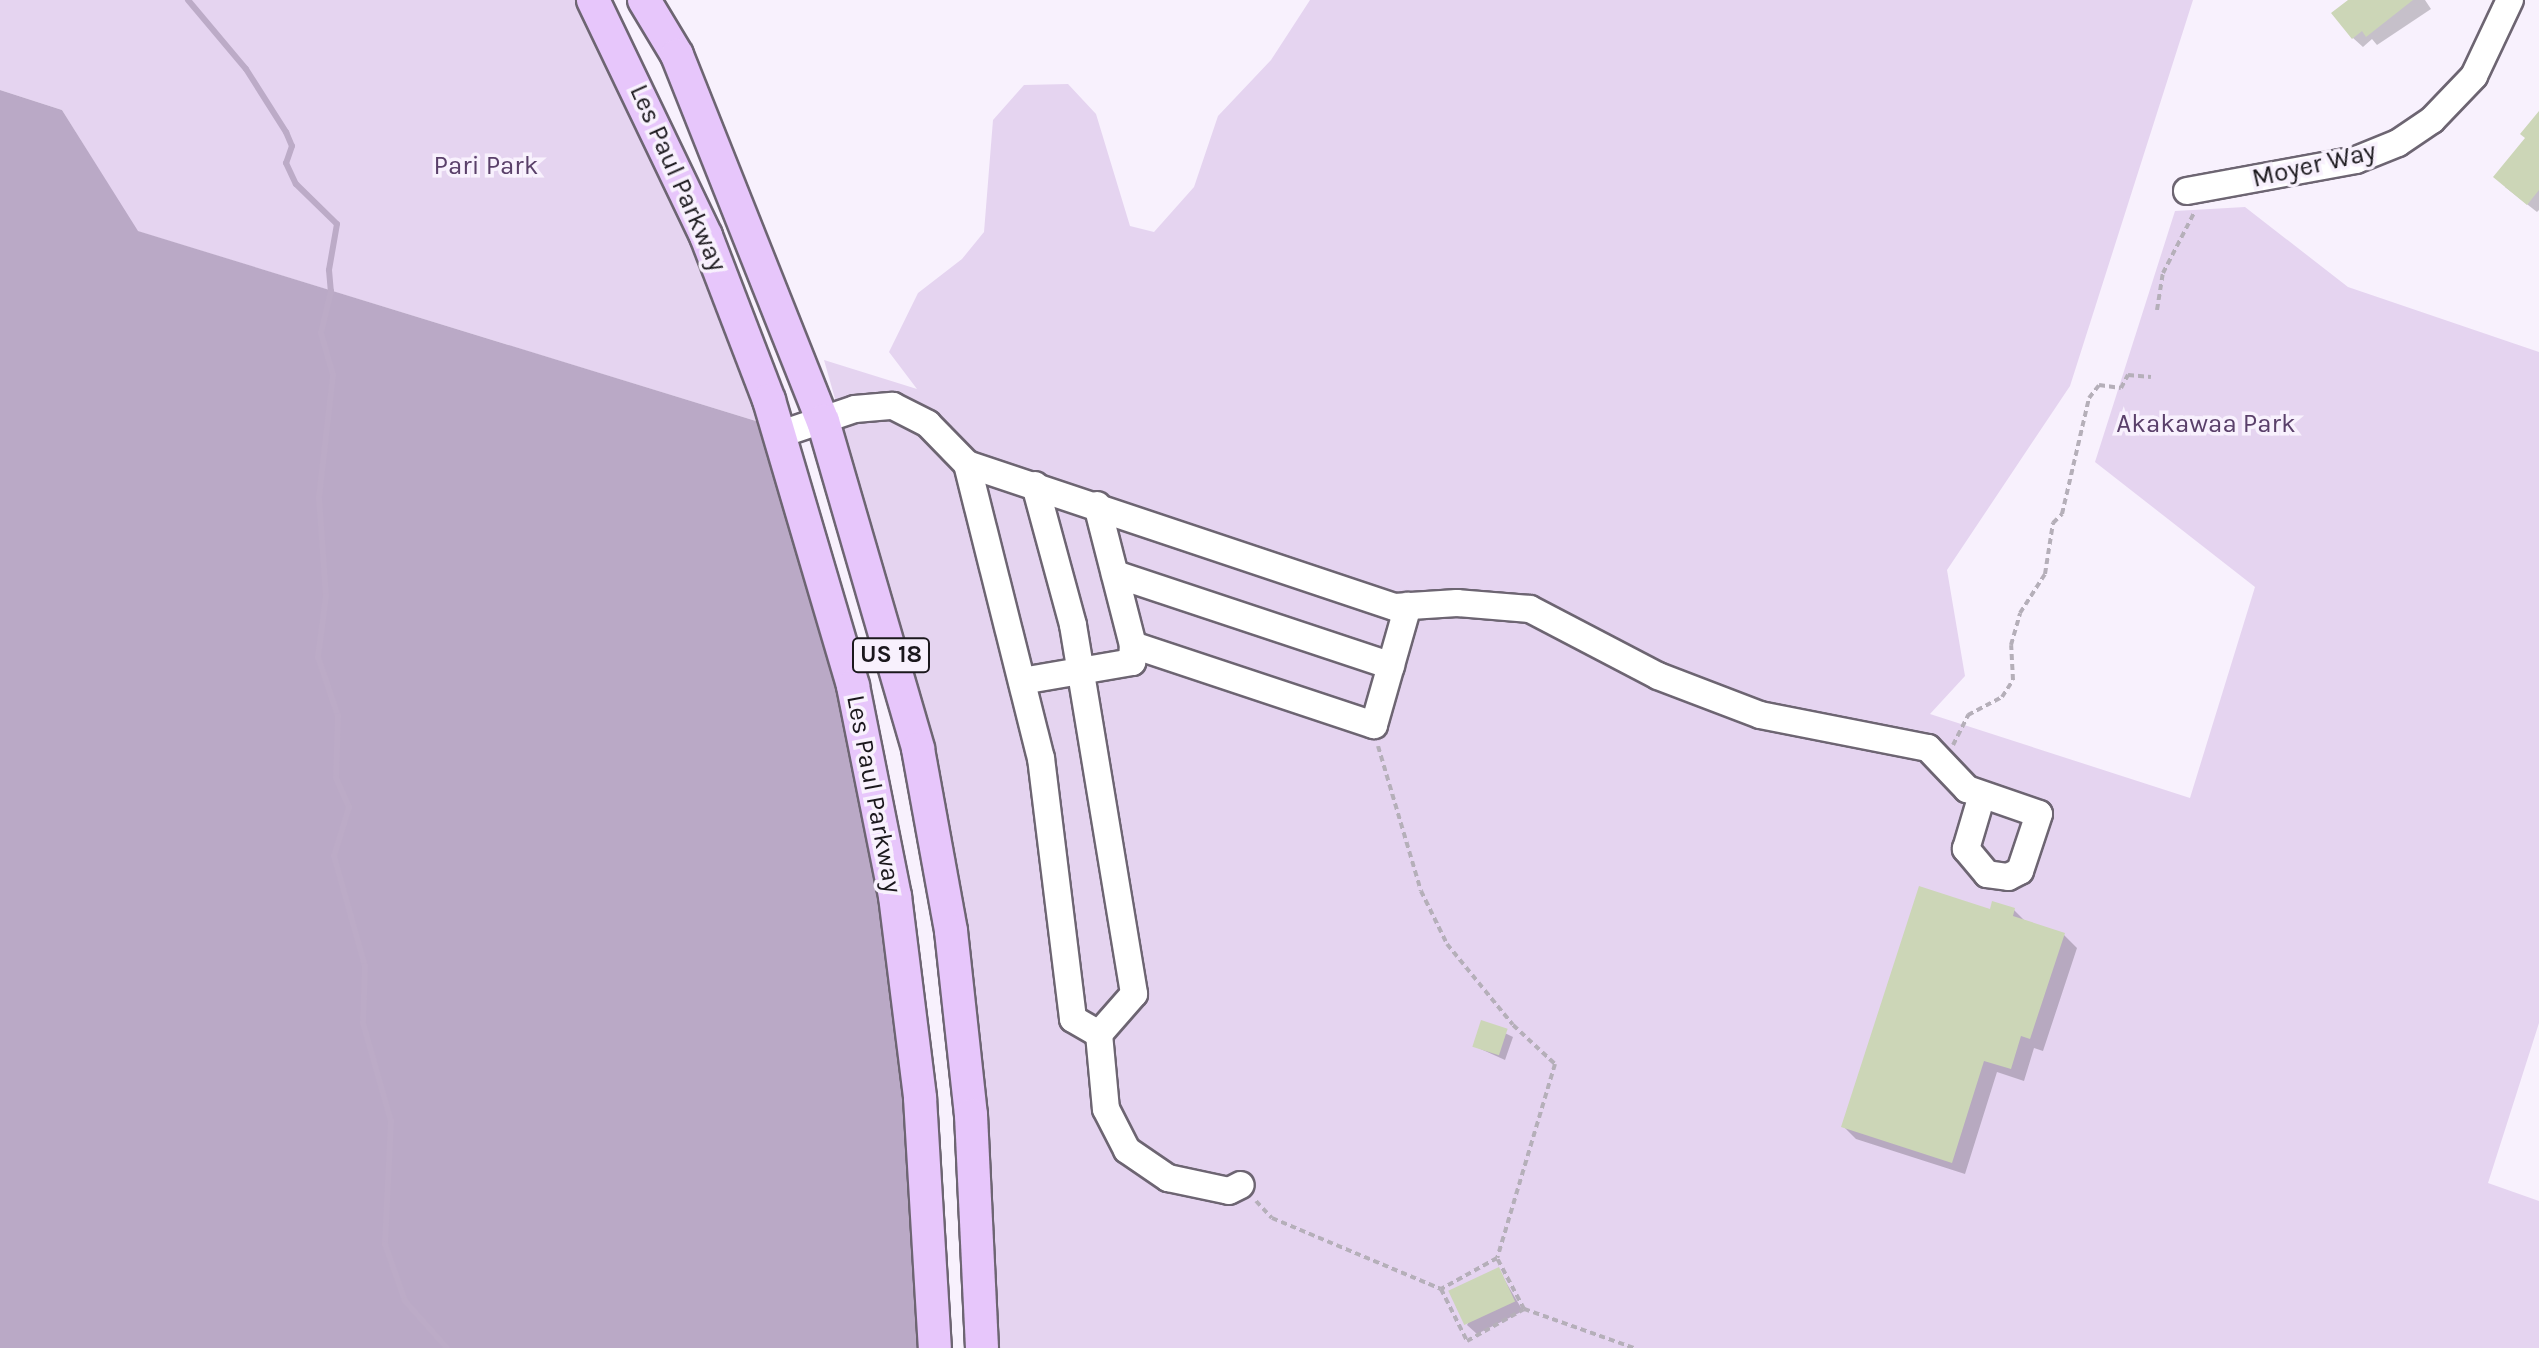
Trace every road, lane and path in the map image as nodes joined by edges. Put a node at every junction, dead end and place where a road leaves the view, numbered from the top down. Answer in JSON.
{"nodes":[{"id":1,"x":593,"y":0,"type":"edge"},
{"id":2,"x":644,"y":0,"type":"edge"},
{"id":3,"x":2510,"y":0,"type":"edge"},
{"id":4,"x":2191,"y":202,"type":"joint"},
{"id":5,"x":2157,"y":310,"type":"dead end"},
{"id":6,"x":2151,"y":377,"type":"dead end"},
{"id":7,"x":823,"y":421,"type":"junction"},
{"id":8,"x":781,"y":434,"type":"junction"},
{"id":9,"x":967,"y":464,"type":"junction"},
{"id":10,"x":1035,"y":485,"type":"junction"},
{"id":11,"x":1097,"y":505,"type":"junction"},
{"id":12,"x":1115,"y":574,"type":"junction"},
{"id":13,"x":1408,"y":606,"type":"junction"},
{"id":14,"x":1133,"y":645,"type":"junction"},
{"id":15,"x":1391,"y":666,"type":"junction"},
{"id":16,"x":1081,"y":670,"type":"junction"},
{"id":17,"x":1022,"y":681,"type":"junction"},
{"id":18,"x":1374,"y":725,"type":"junction"},
{"id":19,"x":1944,"y":764,"type":"junction"},
{"id":20,"x":1982,"y":795,"type":"dead end"},
{"id":21,"x":1099,"y":1034,"type":"junction"},
{"id":22,"x":1241,"y":1185,"type":"joint"},
{"id":23,"x":1497,"y":1258,"type":"junction"},
{"id":24,"x":1441,"y":1289,"type":"junction"},
{"id":25,"x":1524,"y":1309,"type":"junction"},
{"id":26,"x":1467,"y":1341,"type":"junction"},
{"id":27,"x":935,"y":1348,"type":"edge"},
{"id":28,"x":982,"y":1348,"type":"edge"},
{"id":29,"x":1464,"y":1348,"type":"edge"},
{"id":30,"x":1634,"y":1348,"type":"edge"}],
"edges":[{"from":1,"to":8,"type":"main road","name":"Les Paul Parkway","number":"US 18"},
{"from":2,"to":7,"type":"main road","name":"Les Paul Parkway","number":"US 18"},
{"from":3,"to":4,"type":"street","name":"Moyer Way"},
{"from":4,"to":5,"type":"path"},
{"from":6,"to":19,"type":"path"},
{"from":7,"to":8,"type":"street"},
{"from":7,"to":9,"type":"street"},
{"from":7,"to":28,"type":"main road","name":"Les Paul Parkway","number":"US 18"},
{"from":8,"to":27,"type":"main road","name":"Les Paul Parkway","number":"US 18"},
{"from":9,"to":10,"type":"street"},
{"from":9,"to":17,"type":"street"},
{"from":10,"to":11,"type":"street"},
{"from":10,"to":16,"type":"street"},
{"from":11,"to":12,"type":"street"},
{"from":11,"to":13,"type":"street"},
{"from":12,"to":14,"type":"street"},
{"from":12,"to":15,"type":"street"},
{"from":13,"to":15,"type":"street"},
{"from":13,"to":19,"type":"street"},
{"from":14,"to":16,"type":"street"},
{"from":14,"to":18,"type":"street"},
{"from":15,"to":18,"type":"street"},
{"from":16,"to":17,"type":"street"},
{"from":16,"to":21,"type":"street"},
{"from":17,"to":21,"type":"street"},
{"from":18,"to":23,"type":"path"},
{"from":19,"to":20,"type":"street"},
{"from":21,"to":22,"type":"street"},
{"from":22,"to":24,"type":"path"},
{"from":23,"to":24,"type":"path"},
{"from":23,"to":25,"type":"path"},
{"from":24,"to":26,"type":"path"},
{"from":25,"to":26,"type":"path"},
{"from":25,"to":30,"type":"path"},
{"from":26,"to":29,"type":"path"}]}
